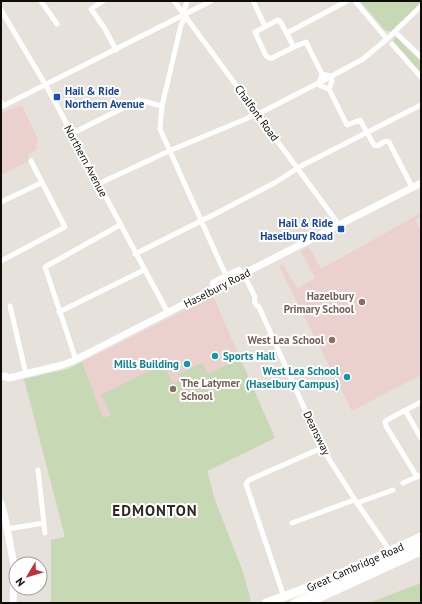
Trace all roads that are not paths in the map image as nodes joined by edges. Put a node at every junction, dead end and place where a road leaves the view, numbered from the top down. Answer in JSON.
{"nodes":[{"id":1,"x":41,"y":1,"type":"edge"},
{"id":2,"x":103,"y":1,"type":"edge"},
{"id":3,"x":174,"y":1,"type":"edge"},
{"id":4,"x":187,"y":1,"type":"edge"},
{"id":5,"x":211,"y":1,"type":"edge"},
{"id":6,"x":253,"y":1,"type":"edge"},
{"id":7,"x":347,"y":1,"type":"edge"},
{"id":8,"x":355,"y":1,"type":"edge"},
{"id":9,"x":421,"y":6,"type":"edge"},
{"id":10,"x":1,"y":10,"type":"edge"},
{"id":11,"x":184,"y":15,"type":"junction"},
{"id":12,"x":57,"y":24,"type":"dead end"},
{"id":13,"x":265,"y":26,"type":"junction"},
{"id":14,"x":395,"y":32,"type":"junction"},
{"id":15,"x":286,"y":33,"type":"junction"},
{"id":16,"x":387,"y":39,"type":"junction"},
{"id":17,"x":392,"y":44,"type":"dead end"},
{"id":18,"x":294,"y":47,"type":"junction"},
{"id":19,"x":116,"y":50,"type":"junction"},
{"id":20,"x":421,"y":57,"type":"edge"},
{"id":21,"x":322,"y":74,"type":"junction"},
{"id":22,"x":330,"y":77,"type":"junction"},
{"id":23,"x":421,"y":77,"type":"edge"},
{"id":24,"x":319,"y":83,"type":"junction"},
{"id":25,"x":46,"y":85,"type":"junction"},
{"id":26,"x":329,"y":89,"type":"junction"},
{"id":27,"x":2,"y":104,"type":"edge"},
{"id":28,"x":421,"y":105,"type":"edge"},
{"id":29,"x":162,"y":106,"type":"junction"},
{"id":30,"x":257,"y":113,"type":"junction"},
{"id":31,"x":368,"y":132,"type":"junction"},
{"id":32,"x":71,"y":134,"type":"junction"},
{"id":33,"x":169,"y":152,"type":"junction"},
{"id":34,"x":31,"y":161,"type":"dead end"},
{"id":35,"x":298,"y":169,"type":"junction"},
{"id":36,"x":41,"y":182,"type":"junction"},
{"id":37,"x":421,"y":183,"type":"edge"},
{"id":38,"x":98,"y":184,"type":"junction"},
{"id":39,"x":412,"y":188,"type":"junction"},
{"id":40,"x":1,"y":202,"type":"edge"},
{"id":41,"x":201,"y":222,"type":"junction"},
{"id":42,"x":120,"y":225,"type":"junction"},
{"id":43,"x":340,"y":226,"type":"junction"},
{"id":44,"x":135,"y":254,"type":"junction"},
{"id":45,"x":1,"y":262,"type":"edge"},
{"id":46,"x":144,"y":270,"type":"junction"},
{"id":47,"x":244,"y":275,"type":"junction"},
{"id":48,"x":228,"y":279,"type":"junction"},
{"id":49,"x":10,"y":306,"type":"dead end"},
{"id":50,"x":59,"y":312,"type":"junction"},
{"id":51,"x":168,"y":313,"type":"junction"},
{"id":52,"x":76,"y":360,"type":"junction"},
{"id":53,"x":26,"y":374,"type":"junction"},
{"id":54,"x":4,"y":377,"type":"edge"},
{"id":55,"x":1,"y":382,"type":"edge"},
{"id":56,"x":421,"y":402,"type":"edge"},
{"id":57,"x":405,"y":410,"type":"junction"},
{"id":58,"x":421,"y":438,"type":"edge"},
{"id":59,"x":322,"y":448,"type":"junction"},
{"id":60,"x":38,"y":470,"type":"dead end"},
{"id":61,"x":419,"y":476,"type":"edge"},
{"id":62,"x":403,"y":483,"type":"dead end"},
{"id":63,"x":393,"y":490,"type":"dead end"},
{"id":64,"x":356,"y":501,"type":"junction"},
{"id":65,"x":1,"y":503,"type":"edge"},
{"id":66,"x":44,"y":523,"type":"junction"},
{"id":67,"x":292,"y":523,"type":"dead end"},
{"id":68,"x":7,"y":529,"type":"junction"},
{"id":69,"x":45,"y":533,"type":"dead end"},
{"id":70,"x":421,"y":537,"type":"edge"},
{"id":71,"x":421,"y":547,"type":"edge"},
{"id":72,"x":390,"y":551,"type":"junction"},
{"id":73,"x":421,"y":553,"type":"edge"},
{"id":74,"x":284,"y":597,"type":"junction"},
{"id":75,"x":13,"y":603,"type":"edge"},
{"id":76,"x":266,"y":603,"type":"edge"},
{"id":77,"x":295,"y":603,"type":"edge"},
{"id":78,"x":312,"y":603,"type":"edge"}],
"edges":[{"from":1,"to":12,"type":"street"},
{"from":2,"to":19,"type":"street"},
{"from":3,"to":11,"type":"street","name":"Chalfont Road"},
{"from":4,"to":11,"type":"street"},
{"from":5,"to":11,"type":"street"},
{"from":6,"to":13,"type":"street"},
{"from":7,"to":15,"type":"street"},
{"from":8,"to":16,"type":"street"},
{"from":9,"to":14,"type":"street"},
{"from":10,"to":25,"type":"street","name":"Northern Avenue"},
{"from":11,"to":19,"type":"street"},
{"from":11,"to":29,"type":"street"},
{"from":11,"to":30,"type":"street","name":"Chalfont Road"},
{"from":13,"to":15,"type":"street"},
{"from":13,"to":18,"type":"street"},
{"from":14,"to":16,"type":"street"},
{"from":14,"to":20,"type":"street"},
{"from":15,"to":18,"type":"street"},
{"from":16,"to":22,"type":"street"},
{"from":17,"to":23,"type":"street"},
{"from":18,"to":21,"type":"street"},
{"from":19,"to":25,"type":"street"},
{"from":21,"to":22,"type":"street"},
{"from":21,"to":24,"type":"street"},
{"from":22,"to":24,"type":"street"},
{"from":22,"to":26,"type":"street"},
{"from":24,"to":26,"type":"street"},
{"from":24,"to":30,"type":"street"},
{"from":25,"to":27,"type":"street"},
{"from":25,"to":32,"type":"street","name":"Northern Avenue"},
{"from":26,"to":31,"type":"street"},
{"from":28,"to":31,"type":"street"},
{"from":29,"to":32,"type":"street"},
{"from":29,"to":33,"type":"street"},
{"from":30,"to":33,"type":"street"},
{"from":30,"to":35,"type":"street","name":"Chalfont Road"},
{"from":31,"to":35,"type":"street"},
{"from":31,"to":39,"type":"street"},
{"from":32,"to":38,"type":"street","name":"Northern Avenue"},
{"from":33,"to":38,"type":"street"},
{"from":33,"to":41,"type":"street"},
{"from":34,"to":36,"type":"street"},
{"from":35,"to":41,"type":"street"},
{"from":35,"to":43,"type":"street","name":"Chalfont Road"},
{"from":36,"to":40,"type":"street"},
{"from":36,"to":45,"type":"street"},
{"from":37,"to":39,"type":"street","name":"Haselbury Road"},
{"from":38,"to":42,"type":"street","name":"Northern Avenue"},
{"from":39,"to":43,"type":"street","name":"Haselbury Road"},
{"from":41,"to":44,"type":"street"},
{"from":41,"to":48,"type":"street"},
{"from":42,"to":44,"type":"street","name":"Northern Avenue"},
{"from":42,"to":50,"type":"street"},
{"from":43,"to":47,"type":"street","name":"Haselbury Road"},
{"from":44,"to":46,"type":"street","name":"Northern Avenue"},
{"from":46,"to":50,"type":"street"},
{"from":46,"to":51,"type":"street","name":"Northern Avenue"},
{"from":47,"to":48,"type":"street","name":"Haselbury Road"},
{"from":47,"to":59,"type":"street","name":"Deansway"},
{"from":48,"to":51,"type":"street","name":"Haselbury Road"},
{"from":49,"to":53,"type":"street"},
{"from":50,"to":52,"type":"street"},
{"from":51,"to":52,"type":"street","name":"Haselbury Road"},
{"from":52,"to":53,"type":"street","name":"Haselbury Road"},
{"from":53,"to":54,"type":"street","name":"Haselbury Road"},
{"from":54,"to":55,"type":"street","name":"Haselbury Road"},
{"from":56,"to":57,"type":"street"},
{"from":57,"to":58,"type":"street"},
{"from":57,"to":61,"type":"street"},
{"from":59,"to":64,"type":"street","name":"Deansway"},
{"from":59,"to":74,"type":"street"},
{"from":60,"to":66,"type":"street"},
{"from":61,"to":62,"type":"street"},
{"from":63,"to":64,"type":"street"},
{"from":64,"to":67,"type":"street"},
{"from":64,"to":72,"type":"street","name":"Deansway"},
{"from":65,"to":68,"type":"street"},
{"from":66,"to":68,"type":"street"},
{"from":66,"to":69,"type":"street"},
{"from":68,"to":75,"type":"street"},
{"from":70,"to":72,"type":"highway","name":"Great Cambridge Road"},
{"from":71,"to":77,"type":"highway","name":"Great Cambridge Road"},
{"from":72,"to":74,"type":"highway","name":"Great Cambridge Road"},
{"from":73,"to":78,"type":"street"},
{"from":74,"to":76,"type":"highway","name":"Great Cambridge Road"}]}
